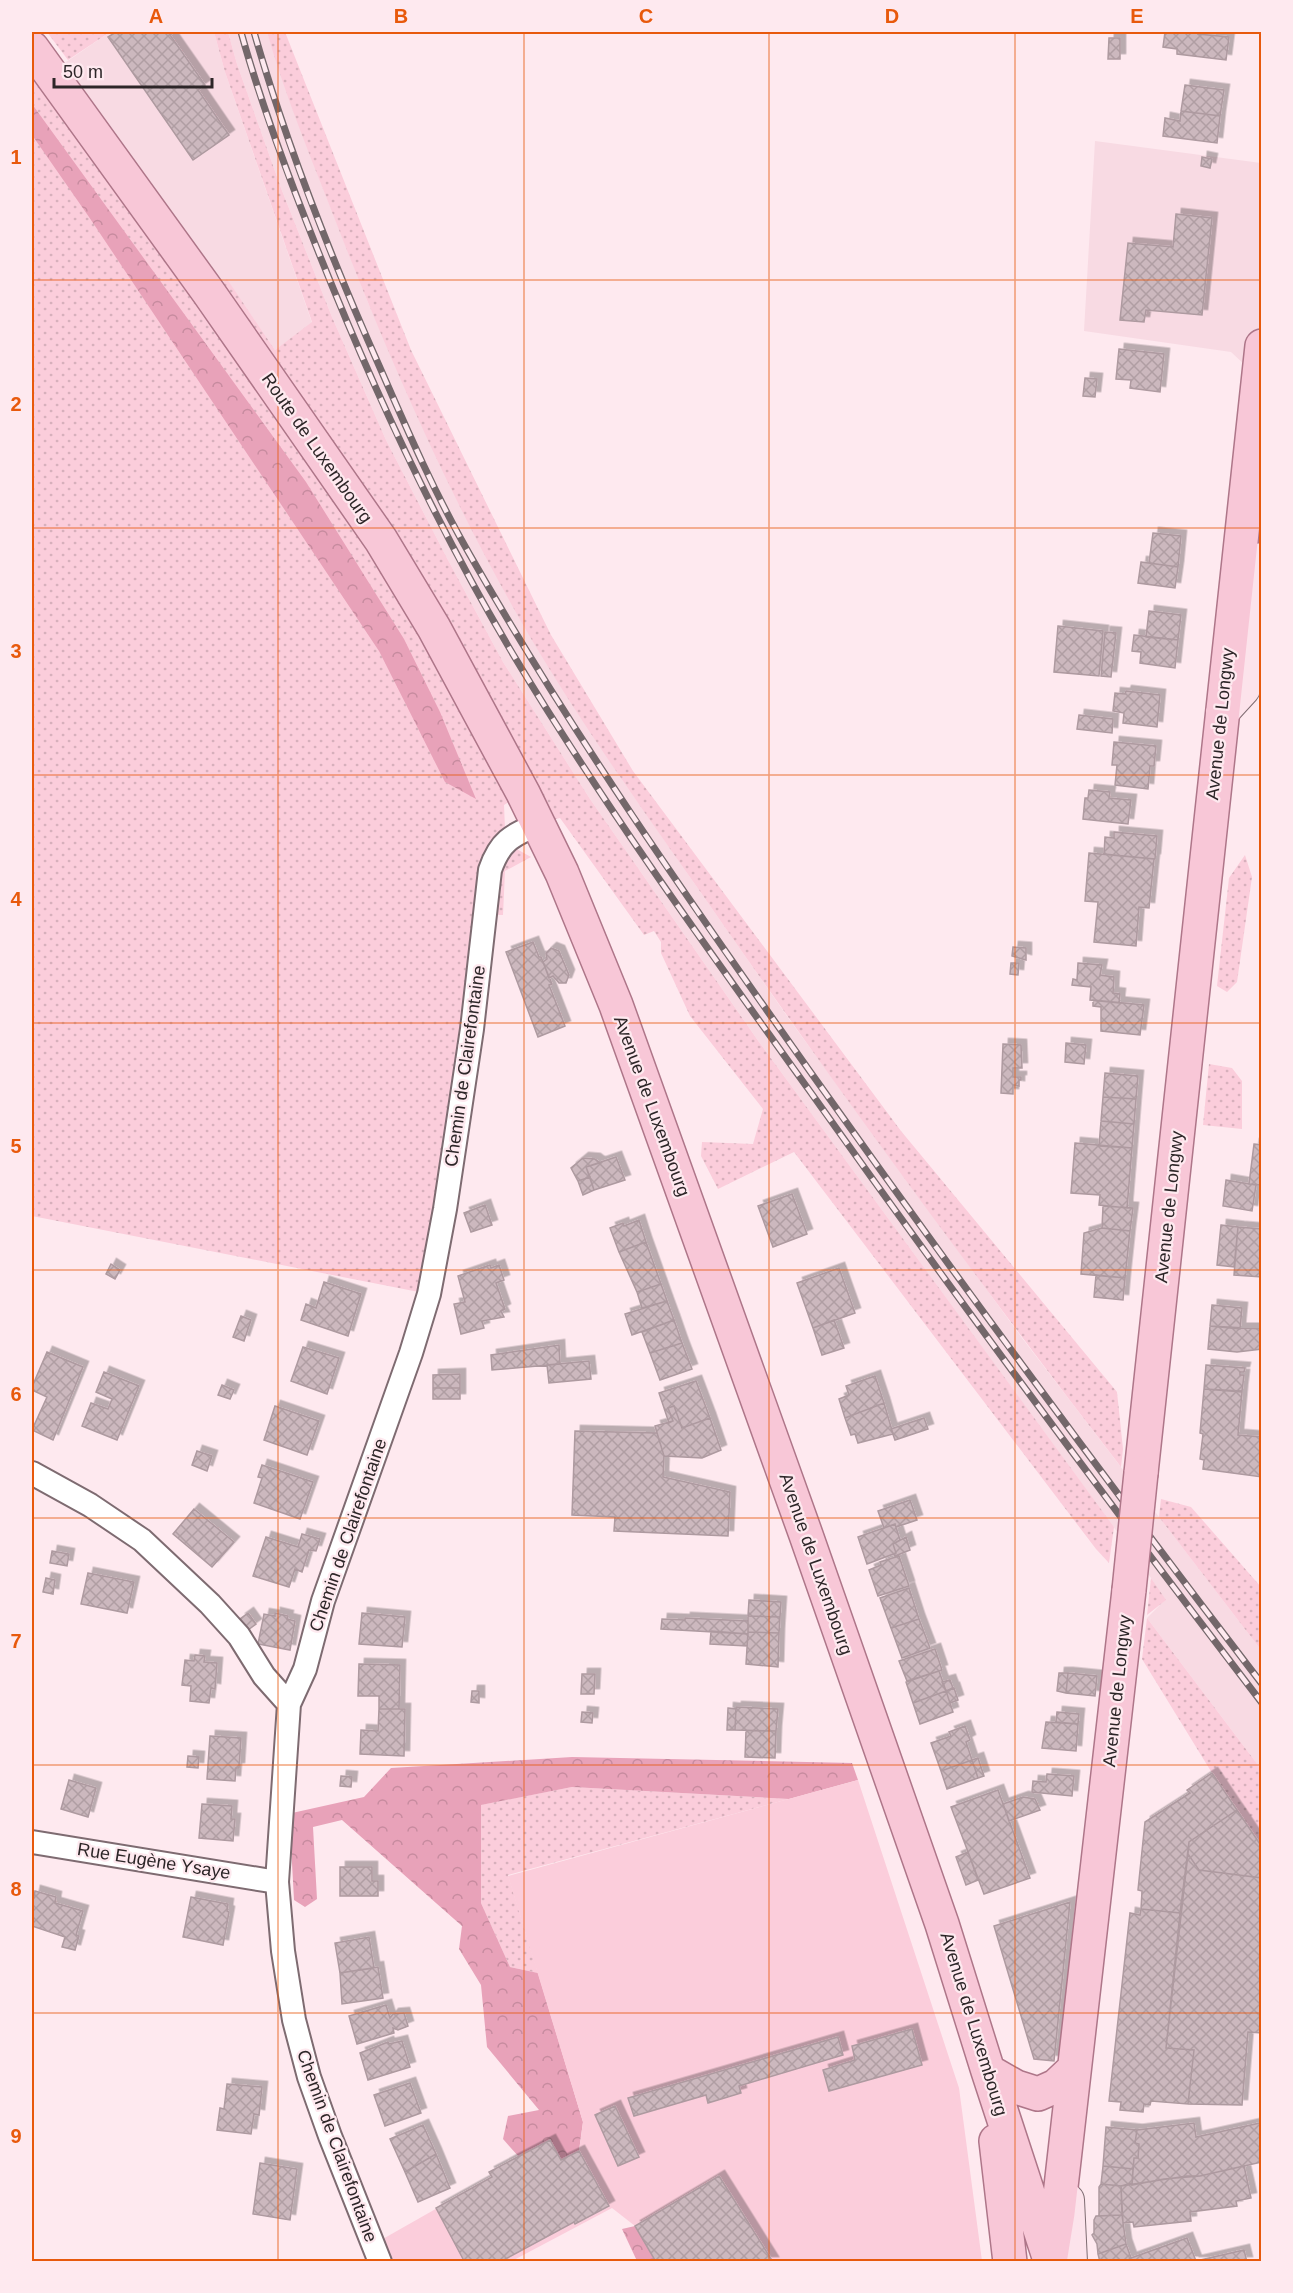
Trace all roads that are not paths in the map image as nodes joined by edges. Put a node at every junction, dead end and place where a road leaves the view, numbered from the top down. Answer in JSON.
{"nodes":[{"id":1,"x":32,"y":48,"type":"edge"},
{"id":2,"x":1260,"y":369,"type":"edge"},
{"id":3,"x":1254,"y":487,"type":"edge"},
{"id":4,"x":1262,"y":559,"type":"edge"},
{"id":5,"x":1222,"y":713,"type":"junction"},
{"id":6,"x":538,"y":824,"type":"junction"},
{"id":7,"x":562,"y":873,"type":"joint"},
{"id":8,"x":32,"y":1473,"type":"edge"},
{"id":9,"x":290,"y":1704,"type":"junction"},
{"id":10,"x":32,"y":1842,"type":"edge"},
{"id":11,"x":277,"y":1882,"type":"junction"},
{"id":12,"x":1074,"y":2069,"type":"junction"},
{"id":13,"x":988,"y":2071,"type":"junction"},
{"id":14,"x":1056,"y":2261,"type":"edge"},
{"id":15,"x":380,"y":2262,"type":"edge"},
{"id":16,"x":1010,"y":2262,"type":"edge"}],
"edges":[{"from":1,"to":6,"type":"main road","name":"Route de Luxembourg"},
{"from":2,"to":3,"type":"main road","name":"Avenue de Longwy"},
{"from":3,"to":5,"type":"main road","name":"Avenue de Longwy"},
{"from":4,"to":5,"type":"main road"},
{"from":5,"to":12,"type":"main road","name":"Avenue de Longwy","bridge":true},
{"from":6,"to":7,"type":"main road","name":"Route de Luxembourg"},
{"from":6,"to":9,"type":"street","name":"Chemin de Clairefontaine"},
{"from":7,"to":13,"type":"main road","name":"Avenue de Luxembourg"},
{"from":8,"to":9,"type":"street"},
{"from":9,"to":11,"type":"street","name":"Chemin de Clairefontaine"},
{"from":10,"to":11,"type":"street","name":"Rue Eugène Ysaye"},
{"from":11,"to":15,"type":"street","name":"Chemin de Clairefontaine"},
{"from":12,"to":13,"type":"main road"},
{"from":12,"to":14,"type":"main road","name":"Avenue de Longwy"},
{"from":13,"to":14,"type":"main road","name":"Avenue de Luxembourg"},
{"from":13,"to":16,"type":"main road"}]}
